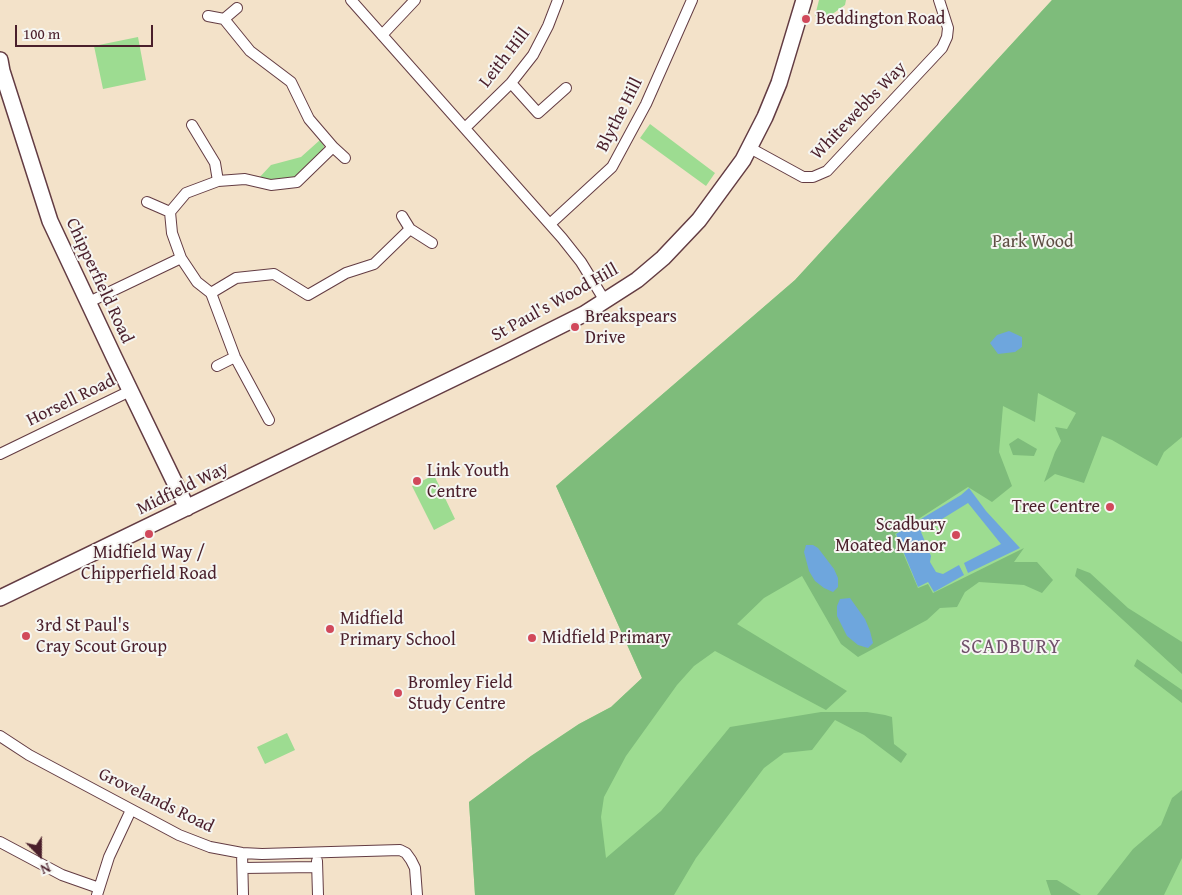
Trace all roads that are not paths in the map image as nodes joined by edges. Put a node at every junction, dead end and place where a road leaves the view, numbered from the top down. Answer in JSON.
{"nodes":[{"id":1,"x":351,"y":0,"type":"edge"},
{"id":2,"x":415,"y":0,"type":"edge"},
{"id":3,"x":558,"y":0,"type":"edge"},
{"id":4,"x":692,"y":0,"type":"edge"},
{"id":5,"x":804,"y":0,"type":"edge"},
{"id":6,"x":943,"y":1,"type":"edge"},
{"id":7,"x":237,"y":8,"type":"dead end"},
{"id":8,"x":208,"y":16,"type":"dead end"},
{"id":9,"x":224,"y":19,"type":"junction"},
{"id":10,"x":382,"y":35,"type":"junction"},
{"id":11,"x":0,"y":60,"type":"edge"},
{"id":12,"x":510,"y":83,"type":"junction"},
{"id":13,"x":566,"y":88,"type":"dead end"},
{"id":14,"x":192,"y":125,"type":"dead end"},
{"id":15,"x":465,"y":128,"type":"junction"},
{"id":16,"x":333,"y":147,"type":"junction"},
{"id":17,"x":750,"y":148,"type":"junction"},
{"id":18,"x":345,"y":158,"type":"dead end"},
{"id":19,"x":218,"y":181,"type":"junction"},
{"id":20,"x":147,"y":202,"type":"dead end"},
{"id":21,"x":170,"y":212,"type":"junction"},
{"id":22,"x":402,"y":216,"type":"dead end"},
{"id":23,"x":550,"y":224,"type":"junction"},
{"id":24,"x":410,"y":230,"type":"junction"},
{"id":25,"x":432,"y":243,"type":"dead end"},
{"id":26,"x":181,"y":258,"type":"junction"},
{"id":27,"x":211,"y":293,"type":"junction"},
{"id":28,"x":605,"y":301,"type":"junction"},
{"id":29,"x":88,"y":302,"type":"junction"},
{"id":30,"x":235,"y":357,"type":"junction"},
{"id":31,"x":217,"y":366,"type":"dead end"},
{"id":32,"x":130,"y":391,"type":"junction"},
{"id":33,"x":381,"y":414,"type":"joint"},
{"id":34,"x":269,"y":420,"type":"dead end"},
{"id":35,"x":0,"y":454,"type":"edge"},
{"id":36,"x":187,"y":508,"type":"junction"},
{"id":37,"x":0,"y":598,"type":"edge"},
{"id":38,"x":0,"y":736,"type":"edge"},
{"id":39,"x":131,"y":810,"type":"junction"},
{"id":40,"x":0,"y":842,"type":"edge"},
{"id":41,"x":317,"y":852,"type":"junction"},
{"id":42,"x":242,"y":853,"type":"junction"},
{"id":43,"x":317,"y":867,"type":"junction"},
{"id":44,"x":243,"y":868,"type":"junction"},
{"id":45,"x":98,"y":892,"type":"edge"},
{"id":46,"x":243,"y":895,"type":"edge"},
{"id":47,"x":318,"y":895,"type":"edge"},
{"id":48,"x":417,"y":895,"type":"edge"}],
"edges":[{"from":1,"to":10,"type":"street"},
{"from":2,"to":10,"type":"street"},
{"from":3,"to":12,"type":"street","name":"Leith Hill"},
{"from":4,"to":23,"type":"street","name":"Blythe Hill"},
{"from":5,"to":17,"type":"street","name":"St Paul's Wood Hill"},
{"from":6,"to":17,"type":"street","name":"Whitewebbs Way"},
{"from":7,"to":9,"type":"street"},
{"from":8,"to":9,"type":"street"},
{"from":9,"to":16,"type":"street"},
{"from":10,"to":15,"type":"street"},
{"from":11,"to":29,"type":"street","name":"Chipperfield Road"},
{"from":12,"to":13,"type":"street"},
{"from":12,"to":15,"type":"street","name":"Leith Hill"},
{"from":14,"to":19,"type":"street"},
{"from":15,"to":23,"type":"street"},
{"from":16,"to":18,"type":"street"},
{"from":16,"to":19,"type":"street"},
{"from":17,"to":28,"type":"street","name":"St Paul's Wood Hill"},
{"from":19,"to":21,"type":"street"},
{"from":20,"to":21,"type":"street"},
{"from":21,"to":26,"type":"street"},
{"from":22,"to":24,"type":"street"},
{"from":23,"to":28,"type":"street"},
{"from":24,"to":25,"type":"street"},
{"from":24,"to":27,"type":"street"},
{"from":26,"to":27,"type":"street"},
{"from":26,"to":29,"type":"street"},
{"from":27,"to":30,"type":"street"},
{"from":28,"to":33,"type":"street","name":"St Paul's Wood Hill"},
{"from":29,"to":32,"type":"street","name":"Chipperfield Road"},
{"from":30,"to":31,"type":"street"},
{"from":30,"to":34,"type":"street"},
{"from":32,"to":35,"type":"street","name":"Horsell Road"},
{"from":32,"to":36,"type":"street","name":"Chipperfield Road"},
{"from":33,"to":36,"type":"street","name":"Midfield Way"},
{"from":36,"to":37,"type":"street","name":"Midfield Way"},
{"from":38,"to":39,"type":"street","name":"Grovelands Road"},
{"from":39,"to":42,"type":"street","name":"Grovelands Road"},
{"from":39,"to":45,"type":"street"},
{"from":40,"to":45,"type":"street"},
{"from":41,"to":42,"type":"street","name":"Grovelands Road"},
{"from":41,"to":43,"type":"street"},
{"from":41,"to":48,"type":"street","name":"Grovelands Road"},
{"from":42,"to":44,"type":"street"},
{"from":43,"to":44,"type":"street"},
{"from":43,"to":47,"type":"street"},
{"from":44,"to":46,"type":"street"}]}
